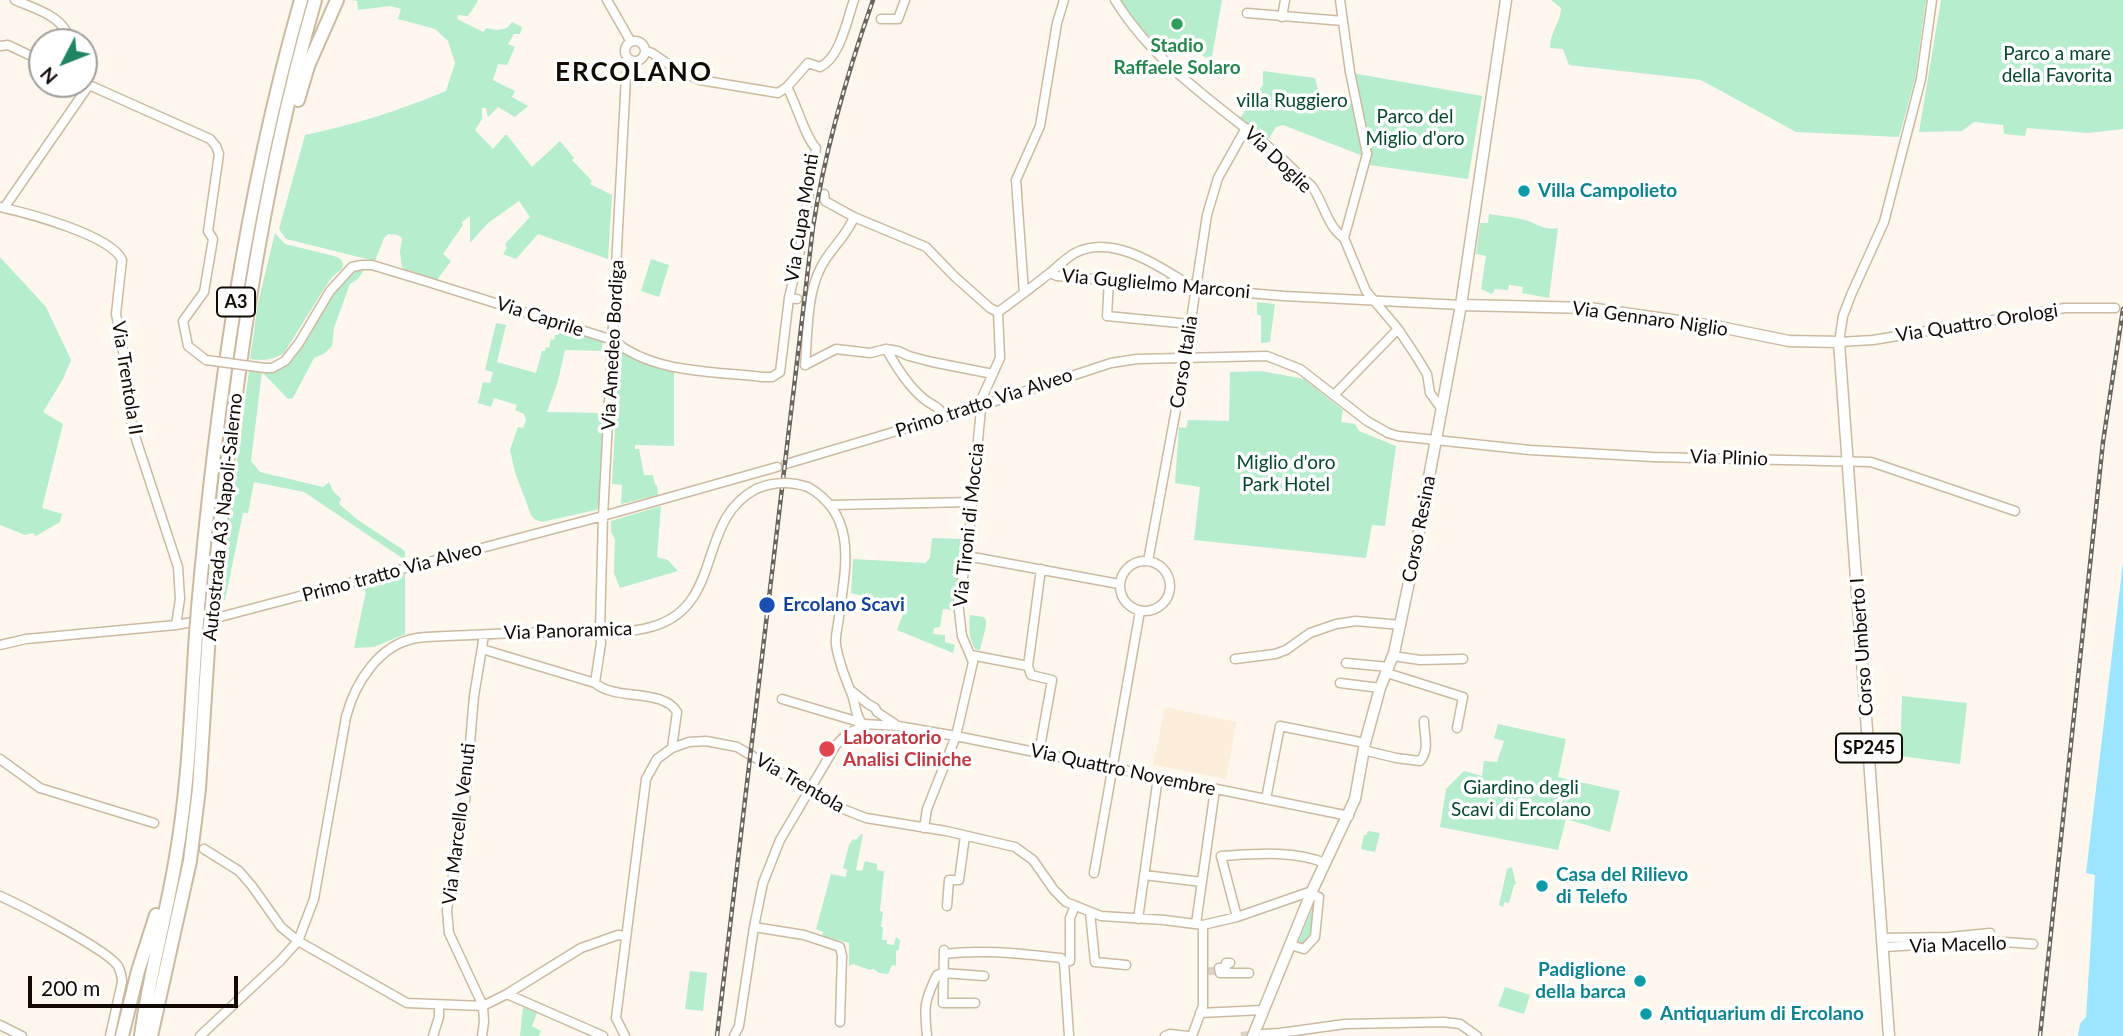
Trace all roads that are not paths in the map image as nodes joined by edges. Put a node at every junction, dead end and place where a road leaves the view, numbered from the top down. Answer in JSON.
{"nodes":[{"id":1,"x":15,"y":0,"type":"edge"},
{"id":2,"x":300,"y":0,"type":"edge"},
{"id":3,"x":315,"y":0,"type":"edge"},
{"id":4,"x":337,"y":0,"type":"edge"},
{"id":5,"x":607,"y":0,"type":"edge"},
{"id":6,"x":854,"y":0,"type":"edge"},
{"id":7,"x":905,"y":0,"type":"edge"},
{"id":8,"x":1063,"y":0,"type":"edge"},
{"id":9,"x":1115,"y":0,"type":"edge"},
{"id":10,"x":1285,"y":0,"type":"edge"},
{"id":11,"x":1340,"y":0,"type":"edge"},
{"id":12,"x":1506,"y":0,"type":"edge"},
{"id":13,"x":1932,"y":0,"type":"edge"},
{"id":14,"x":1247,"y":13,"type":"dead end"},
{"id":15,"x":1282,"y":17,"type":"junction"},
{"id":16,"x":881,"y":19,"type":"dead end"},
{"id":17,"x":1343,"y":21,"type":"junction"},
{"id":18,"x":64,"y":28,"type":"edge"},
{"id":19,"x":631,"y":42,"type":"junction"},
{"id":20,"x":0,"y":46,"type":"edge"},
{"id":21,"x":646,"y":51,"type":"junction"},
{"id":22,"x":28,"y":54,"type":"edge"},
{"id":23,"x":631,"y":60,"type":"junction"},
{"id":24,"x":787,"y":87,"type":"junction"},
{"id":25,"x":98,"y":88,"type":"edge"},
{"id":26,"x":76,"y":98,"type":"edge"},
{"id":27,"x":1245,"y":128,"type":"junction"},
{"id":28,"x":824,"y":194,"type":"dead end"},
{"id":29,"x":2,"y":207,"type":"edge"},
{"id":30,"x":265,"y":211,"type":"junction"},
{"id":31,"x":854,"y":216,"type":"junction"},
{"id":32,"x":1344,"y":238,"type":"junction"},
{"id":33,"x":1050,"y":273,"type":"junction"},
{"id":34,"x":1110,"y":280,"type":"junction"},
{"id":35,"x":1192,"y":284,"type":"junction"},
{"id":36,"x":1024,"y":293,"type":"junction"},
{"id":37,"x":801,"y":299,"type":"junction"},
{"id":38,"x":1375,"y":302,"type":"junction"},
{"id":39,"x":1461,"y":305,"type":"junction"},
{"id":40,"x":2115,"y":308,"type":"dead end"},
{"id":41,"x":998,"y":312,"type":"junction"},
{"id":42,"x":1190,"y":324,"type":"junction"},
{"id":43,"x":1398,"y":329,"type":"junction"},
{"id":44,"x":613,"y":340,"type":"junction"},
{"id":45,"x":1839,"y":342,"type":"junction"},
{"id":46,"x":886,"y":349,"type":"junction"},
{"id":47,"x":1185,"y":359,"type":"junction"},
{"id":48,"x":993,"y":374,"type":"junction"},
{"id":49,"x":1335,"y":394,"type":"junction"},
{"id":50,"x":982,"y":405,"type":"junction"},
{"id":51,"x":1441,"y":408,"type":"junction"},
{"id":52,"x":944,"y":417,"type":"junction"},
{"id":53,"x":1436,"y":440,"type":"junction"},
{"id":54,"x":1848,"y":461,"type":"junction"},
{"id":55,"x":972,"y":502,"type":"junction"},
{"id":56,"x":830,"y":505,"type":"junction"},
{"id":57,"x":2015,"y":511,"type":"dead end"},
{"id":58,"x":603,"y":516,"type":"junction"},
{"id":59,"x":967,"y":556,"type":"junction"},
{"id":60,"x":1148,"y":561,"type":"junction"},
{"id":61,"x":1041,"y":569,"type":"junction"},
{"id":62,"x":1119,"y":584,"type":"junction"},
{"id":63,"x":1140,"y":611,"type":"junction"},
{"id":64,"x":176,"y":625,"type":"junction"},
{"id":65,"x":1401,"y":625,"type":"junction"},
{"id":66,"x":600,"y":631,"type":"junction"},
{"id":67,"x":203,"y":633,"type":"junction"},
{"id":68,"x":484,"y":635,"type":"junction"},
{"id":69,"x":0,"y":645,"type":"edge"},
{"id":70,"x":482,"y":649,"type":"junction"},
{"id":71,"x":971,"y":654,"type":"junction"},
{"id":72,"x":1393,"y":656,"type":"junction"},
{"id":73,"x":1235,"y":659,"type":"dead end"},
{"id":74,"x":1463,"y":659,"type":"dead end"},
{"id":75,"x":1346,"y":663,"type":"dead end"},
{"id":76,"x":1028,"y":666,"type":"junction"},
{"id":77,"x":1388,"y":670,"type":"junction"},
{"id":78,"x":595,"y":683,"type":"junction"},
{"id":79,"x":1340,"y":683,"type":"dead end"},
{"id":80,"x":849,"y":687,"type":"junction"},
{"id":81,"x":1380,"y":688,"type":"junction"},
{"id":82,"x":782,"y":698,"type":"dead end"},
{"id":83,"x":868,"y":704,"type":"junction"},
{"id":84,"x":877,"y":712,"type":"junction"},
{"id":85,"x":862,"y":721,"type":"junction"},
{"id":86,"x":1424,"y":721,"type":"dead end"},
{"id":87,"x":898,"y":726,"type":"junction"},
{"id":88,"x":1457,"y":729,"type":"dead end"},
{"id":89,"x":848,"y":733,"type":"junction"},
{"id":90,"x":956,"y":736,"type":"junction"},
{"id":91,"x":1364,"y":747,"type":"junction"},
{"id":92,"x":672,"y":748,"type":"junction"},
{"id":93,"x":1039,"y":753,"type":"junction"},
{"id":94,"x":0,"y":759,"type":"edge"},
{"id":95,"x":1113,"y":767,"type":"junction"},
{"id":96,"x":1157,"y":777,"type":"junction"},
{"id":97,"x":1215,"y":789,"type":"junction"},
{"id":98,"x":810,"y":790,"type":"junction"},
{"id":99,"x":1266,"y":799,"type":"junction"},
{"id":100,"x":1349,"y":816,"type":"junction"},
{"id":101,"x":154,"y":824,"type":"dead end"},
{"id":102,"x":924,"y":828,"type":"junction"},
{"id":103,"x":965,"y":836,"type":"junction"},
{"id":104,"x":204,"y":849,"type":"dead end"},
{"id":105,"x":176,"y":859,"type":"junction"},
{"id":106,"x":1325,"y":863,"type":"junction"},
{"id":107,"x":1094,"y":873,"type":"dead end"},
{"id":108,"x":1144,"y":875,"type":"junction"},
{"id":109,"x":1202,"y":882,"type":"junction"},
{"id":110,"x":1311,"y":892,"type":"junction"},
{"id":111,"x":0,"y":896,"type":"edge"},
{"id":112,"x":947,"y":906,"type":"dead end"},
{"id":113,"x":1075,"y":906,"type":"junction"},
{"id":114,"x":1090,"y":912,"type":"junction"},
{"id":115,"x":1237,"y":917,"type":"junction"},
{"id":116,"x":1138,"y":919,"type":"junction"},
{"id":117,"x":1199,"y":925,"type":"junction"},
{"id":118,"x":754,"y":927,"type":"junction"},
{"id":119,"x":1990,"y":933,"type":"dead end"},
{"id":120,"x":626,"y":936,"type":"junction"},
{"id":121,"x":298,"y":941,"type":"junction"},
{"id":122,"x":1883,"y":943,"type":"junction"},
{"id":123,"x":2033,"y":944,"type":"dead end"},
{"id":124,"x":1290,"y":945,"type":"junction"},
{"id":125,"x":1064,"y":962,"type":"junction"},
{"id":126,"x":1230,"y":963,"type":"dead end"},
{"id":127,"x":1126,"y":965,"type":"dead end"},
{"id":128,"x":1212,"y":971,"type":"junction"},
{"id":129,"x":1249,"y":973,"type":"dead end"},
{"id":130,"x":943,"y":974,"type":"junction"},
{"id":131,"x":985,"y":976,"type":"dead end"},
{"id":132,"x":507,"y":994,"type":"junction"},
{"id":133,"x":975,"y":1003,"type":"dead end"},
{"id":134,"x":439,"y":1006,"type":"junction"},
{"id":135,"x":483,"y":1006,"type":"junction"},
{"id":136,"x":1263,"y":1010,"type":"junction"},
{"id":137,"x":1200,"y":1013,"type":"junction"},
{"id":138,"x":840,"y":1022,"type":"dead end"},
{"id":139,"x":1,"y":1027,"type":"edge"},
{"id":140,"x":1258,"y":1035,"type":"edge"},
{"id":141,"x":14,"y":1036,"type":"edge"},
{"id":142,"x":22,"y":1036,"type":"edge"},
{"id":143,"x":110,"y":1036,"type":"edge"},
{"id":144,"x":122,"y":1036,"type":"edge"},
{"id":145,"x":141,"y":1036,"type":"edge"},
{"id":146,"x":151,"y":1036,"type":"edge"},
{"id":147,"x":200,"y":1036,"type":"edge"},
{"id":148,"x":433,"y":1036,"type":"edge"},
{"id":149,"x":482,"y":1036,"type":"edge"},
{"id":150,"x":603,"y":1036,"type":"edge"},
{"id":151,"x":625,"y":1036,"type":"edge"},
{"id":152,"x":734,"y":1036,"type":"edge"},
{"id":153,"x":927,"y":1036,"type":"edge"},
{"id":154,"x":1069,"y":1036,"type":"edge"},
{"id":155,"x":1165,"y":1036,"type":"edge"},
{"id":156,"x":1190,"y":1036,"type":"edge"},
{"id":157,"x":1477,"y":1036,"type":"edge"},
{"id":158,"x":1889,"y":1036,"type":"edge"}],
"edges":[{"from":1,"to":18,"type":"street"},
{"from":2,"to":67,"type":"highway","name":"Autostrada A3 Napoli-Salerno","number":"A3","bridge":true},
{"from":3,"to":30,"type":"highway","name":"Autostrada A3 Napoli-Salerno","number":"A3"},
{"from":4,"to":30,"type":"highway"},
{"from":5,"to":19,"type":"street"},
{"from":6,"to":24,"type":"street"},
{"from":7,"to":16,"type":"street"},
{"from":8,"to":36,"type":"street"},
{"from":9,"to":27,"type":"street","name":"Via Doglie"},
{"from":10,"to":15,"type":"street"},
{"from":11,"to":17,"type":"street"},
{"from":12,"to":39,"type":"main road","name":"Corso Resina"},
{"from":13,"to":45,"type":"street","number":"SP245"},
{"from":14,"to":15,"type":"street"},
{"from":15,"to":17,"type":"street"},
{"from":17,"to":32,"type":"street"},
{"from":19,"to":21,"type":"street"},
{"from":19,"to":23,"type":"street"},
{"from":20,"to":22,"type":"street"},
{"from":21,"to":23,"type":"street"},
{"from":21,"to":24,"type":"street"},
{"from":23,"to":44,"type":"street","name":"Via Amedeo Bordiga"},
{"from":24,"to":37,"type":"street","name":"Via Cupa Monti"},
{"from":25,"to":44,"type":"street","name":"Via Caprile","bridge":true},
{"from":26,"to":29,"type":"street"},
{"from":27,"to":32,"type":"street","name":"Via Doglie"},
{"from":27,"to":35,"type":"street","name":"Corso Italia"},
{"from":28,"to":31,"type":"street"},
{"from":29,"to":64,"type":"street","name":"Via Trentola II"},
{"from":30,"to":67,"type":"highway","name":"Autostrada A3 Napoli-Salerno","number":"A3","bridge":true},
{"from":31,"to":37,"type":"street"},
{"from":31,"to":41,"type":"street"},
{"from":32,"to":38,"type":"street","name":"Via Doglie"},
{"from":33,"to":34,"type":"street","name":"Via Guglielmo Marconi"},
{"from":33,"to":35,"type":"street"},
{"from":33,"to":36,"type":"street","name":"Via Guglielmo Marconi"},
{"from":34,"to":35,"type":"street","name":"Via Guglielmo Marconi"},
{"from":34,"to":42,"type":"street"},
{"from":35,"to":38,"type":"street","name":"Via Guglielmo Marconi"},
{"from":35,"to":42,"type":"street","name":"Corso Italia"},
{"from":36,"to":41,"type":"street","name":"Via Guglielmo Marconi"},
{"from":37,"to":44,"type":"street","name":"Via Caprile"},
{"from":37,"to":46,"type":"street"},
{"from":38,"to":39,"type":"street","name":"Via Guglielmo Marconi"},
{"from":38,"to":43,"type":"street","name":"Via Doglie"},
{"from":39,"to":45,"type":"main road","name":"Via Gennaro Niglio"},
{"from":39,"to":51,"type":"main road","name":"Corso Resina"},
{"from":40,"to":45,"type":"street","name":"Via Quattro Orologi"},
{"from":41,"to":48,"type":"street","name":"Via Tironi di Moccia"},
{"from":42,"to":47,"type":"street","name":"Corso Italia"},
{"from":43,"to":49,"type":"street"},
{"from":43,"to":51,"type":"street","name":"Via Doglie"},
{"from":44,"to":58,"type":"street","name":"Via Amedeo Bordiga"},
{"from":45,"to":54,"type":"main road","name":"Corso Umberto I","number":"SP245"},
{"from":46,"to":48,"type":"street"},
{"from":46,"to":52,"type":"street"},
{"from":47,"to":49,"type":"street","name":"Primo tratto Via Alveo"},
{"from":47,"to":50,"type":"street","name":"Primo tratto Via Alveo"},
{"from":47,"to":60,"type":"street","name":"Corso Italia"},
{"from":48,"to":50,"type":"street","name":"Via Tironi di Moccia"},
{"from":49,"to":53,"type":"street","name":"Via Plinio"},
{"from":50,"to":52,"type":"street","name":"Primo tratto Via Alveo"},
{"from":50,"to":55,"type":"street","name":"Via Tironi di Moccia"},
{"from":51,"to":53,"type":"main road","name":"Corso Resina"},
{"from":52,"to":58,"type":"street","name":"Primo tratto Via Alveo"},
{"from":53,"to":54,"type":"street","name":"Via Plinio"},
{"from":53,"to":65,"type":"main road","name":"Corso Resina"},
{"from":54,"to":57,"type":"street","name":"Via Plinio"},
{"from":54,"to":122,"type":"main road","name":"Corso Umberto I","number":"SP245"},
{"from":55,"to":56,"type":"street"},
{"from":55,"to":59,"type":"street","name":"Via Tironi di Moccia"},
{"from":56,"to":66,"type":"street","name":"Via Panoramica","bridge":true},
{"from":56,"to":80,"type":"street","name":"Via Panoramica"},
{"from":58,"to":64,"type":"street","name":"Primo tratto Via Alveo"},
{"from":58,"to":66,"type":"street","name":"Via Amedeo Bordiga"},
{"from":59,"to":61,"type":"street"},
{"from":59,"to":71,"type":"street","name":"Via Tironi di Moccia"},
{"from":60,"to":62,"type":"street"},
{"from":60,"to":63,"type":"street"},
{"from":61,"to":62,"type":"street"},
{"from":61,"to":76,"type":"street"},
{"from":62,"to":63,"type":"street"},
{"from":63,"to":95,"type":"street"},
{"from":64,"to":69,"type":"street","name":"Primo tratto Via Alveo"},
{"from":65,"to":72,"type":"main road","name":"Corso Resina"},
{"from":65,"to":73,"type":"street"},
{"from":66,"to":68,"type":"street","name":"Via Panoramica"},
{"from":66,"to":78,"type":"street","name":"Via Amedeo Bordiga"},
{"from":67,"to":105,"type":"highway","name":"Autostrada A3 Napoli-Salerno","number":"A3"},
{"from":67,"to":146,"type":"highway","name":"Autostrada A3 Napoli-Salerno","number":"A3"},
{"from":68,"to":70,"type":"street","name":"Via Marcello Venuti"},
{"from":68,"to":121,"type":"street","name":"Via Panoramica"},
{"from":70,"to":78,"type":"street"},
{"from":70,"to":135,"type":"street","name":"Via Marcello Venuti"},
{"from":71,"to":76,"type":"street"},
{"from":71,"to":90,"type":"street","name":"Via Tironi di Moccia"},
{"from":72,"to":74,"type":"street"},
{"from":72,"to":77,"type":"main road","name":"Corso Resina"},
{"from":75,"to":77,"type":"street"},
{"from":76,"to":93,"type":"street"},
{"from":77,"to":81,"type":"main road","name":"Corso Resina"},
{"from":77,"to":88,"type":"street"},
{"from":78,"to":92,"type":"street"},
{"from":79,"to":81,"type":"street"},
{"from":80,"to":83,"type":"street"},
{"from":80,"to":85,"type":"street","name":"Via Panoramica"},
{"from":81,"to":91,"type":"main road","name":"Corso Resina"},
{"from":82,"to":85,"type":"street"},
{"from":83,"to":84,"type":"street","name":"Via Quattro Novembre"},
{"from":83,"to":85,"type":"street"},
{"from":84,"to":85,"type":"street"},
{"from":84,"to":87,"type":"street","name":"Via Quattro Novembre"},
{"from":85,"to":87,"type":"street","name":"Via Quattro Novembre"},
{"from":85,"to":89,"type":"street","name":"Via Quattro Novembre"},
{"from":85,"to":89,"type":"street","name":"Via Quattro Novembre"},
{"from":86,"to":91,"type":"street"},
{"from":87,"to":90,"type":"street","name":"Via Quattro Novembre"},
{"from":89,"to":98,"type":"street","name":"Via Quattro Novembre"},
{"from":90,"to":93,"type":"street","name":"Via Quattro Novembre"},
{"from":90,"to":102,"type":"street","name":"Via Tironi di Moccia"},
{"from":91,"to":99,"type":"street"},
{"from":91,"to":100,"type":"main road","name":"Corso Resina"},
{"from":92,"to":98,"type":"street","name":"Via Trentola"},
{"from":92,"to":120,"type":"street"},
{"from":93,"to":95,"type":"street","name":"Via Quattro Novembre"},
{"from":94,"to":101,"type":"street"},
{"from":95,"to":96,"type":"street","name":"Via Quattro Novembre"},
{"from":95,"to":107,"type":"street"},
{"from":96,"to":97,"type":"street","name":"Via Quattro Novembre"},
{"from":96,"to":108,"type":"street"},
{"from":97,"to":99,"type":"street","name":"Via Quattro Novembre"},
{"from":97,"to":109,"type":"street"},
{"from":98,"to":102,"type":"street","name":"Via Trentola"},
{"from":98,"to":118,"type":"street","name":"Via Quattro Novembre"},
{"from":99,"to":100,"type":"street","name":"Via Quattro Novembre"},
{"from":100,"to":106,"type":"main road","name":"Corso Resina"},
{"from":102,"to":103,"type":"street","name":"Via Trentola"},
{"from":103,"to":112,"type":"street"},
{"from":103,"to":113,"type":"street","name":"Via Trentola"},
{"from":104,"to":121,"type":"street"},
{"from":105,"to":144,"type":"highway"},
{"from":105,"to":145,"type":"highway","name":"Autostrada A3 Napoli-Salerno","number":"A3"},
{"from":106,"to":110,"type":"main road","name":"Corso Resina"},
{"from":106,"to":115,"type":"street"},
{"from":108,"to":109,"type":"street"},
{"from":108,"to":116,"type":"street"},
{"from":109,"to":117,"type":"street"},
{"from":110,"to":115,"type":"street","name":"Via Trentola"},
{"from":110,"to":124,"type":"main road","name":"Corso Resina"},
{"from":110,"to":124,"type":"street"},
{"from":111,"to":143,"type":"street"},
{"from":113,"to":114,"type":"street","name":"Via Trentola"},
{"from":113,"to":125,"type":"street"},
{"from":114,"to":116,"type":"street","name":"Via Trentola"},
{"from":114,"to":127,"type":"street"},
{"from":115,"to":117,"type":"street","name":"Via Trentola"},
{"from":116,"to":117,"type":"street","name":"Via Trentola"},
{"from":117,"to":128,"type":"street"},
{"from":118,"to":138,"type":"street"},
{"from":118,"to":152,"type":"street","name":"Via Quattro Novembre"},
{"from":119,"to":122,"type":"street"},
{"from":120,"to":132,"type":"street"},
{"from":120,"to":151,"type":"street"},
{"from":121,"to":134,"type":"street"},
{"from":121,"to":147,"type":"street"},
{"from":122,"to":123,"type":"street","name":"Via Macello"},
{"from":122,"to":158,"type":"main road","name":"Corso Umberto I","number":"SP245"},
{"from":124,"to":136,"type":"main road","name":"Corso Resina"},
{"from":125,"to":130,"type":"street"},
{"from":125,"to":154,"type":"street"},
{"from":126,"to":128,"type":"street"},
{"from":128,"to":129,"type":"street"},
{"from":128,"to":137,"type":"street"},
{"from":130,"to":131,"type":"street"},
{"from":130,"to":133,"type":"street"},
{"from":130,"to":153,"type":"street"},
{"from":132,"to":135,"type":"street"},
{"from":132,"to":150,"type":"street"},
{"from":134,"to":135,"type":"street"},
{"from":134,"to":148,"type":"street"},
{"from":135,"to":149,"type":"street"},
{"from":136,"to":137,"type":"street"},
{"from":136,"to":140,"type":"main road","name":"Corso Resina"},
{"from":137,"to":156,"type":"street"},
{"from":139,"to":141,"type":"street"},
{"from":139,"to":142,"type":"street"},
{"from":140,"to":157,"type":"street"},
{"from":155,"to":156,"type":"street"}]}
